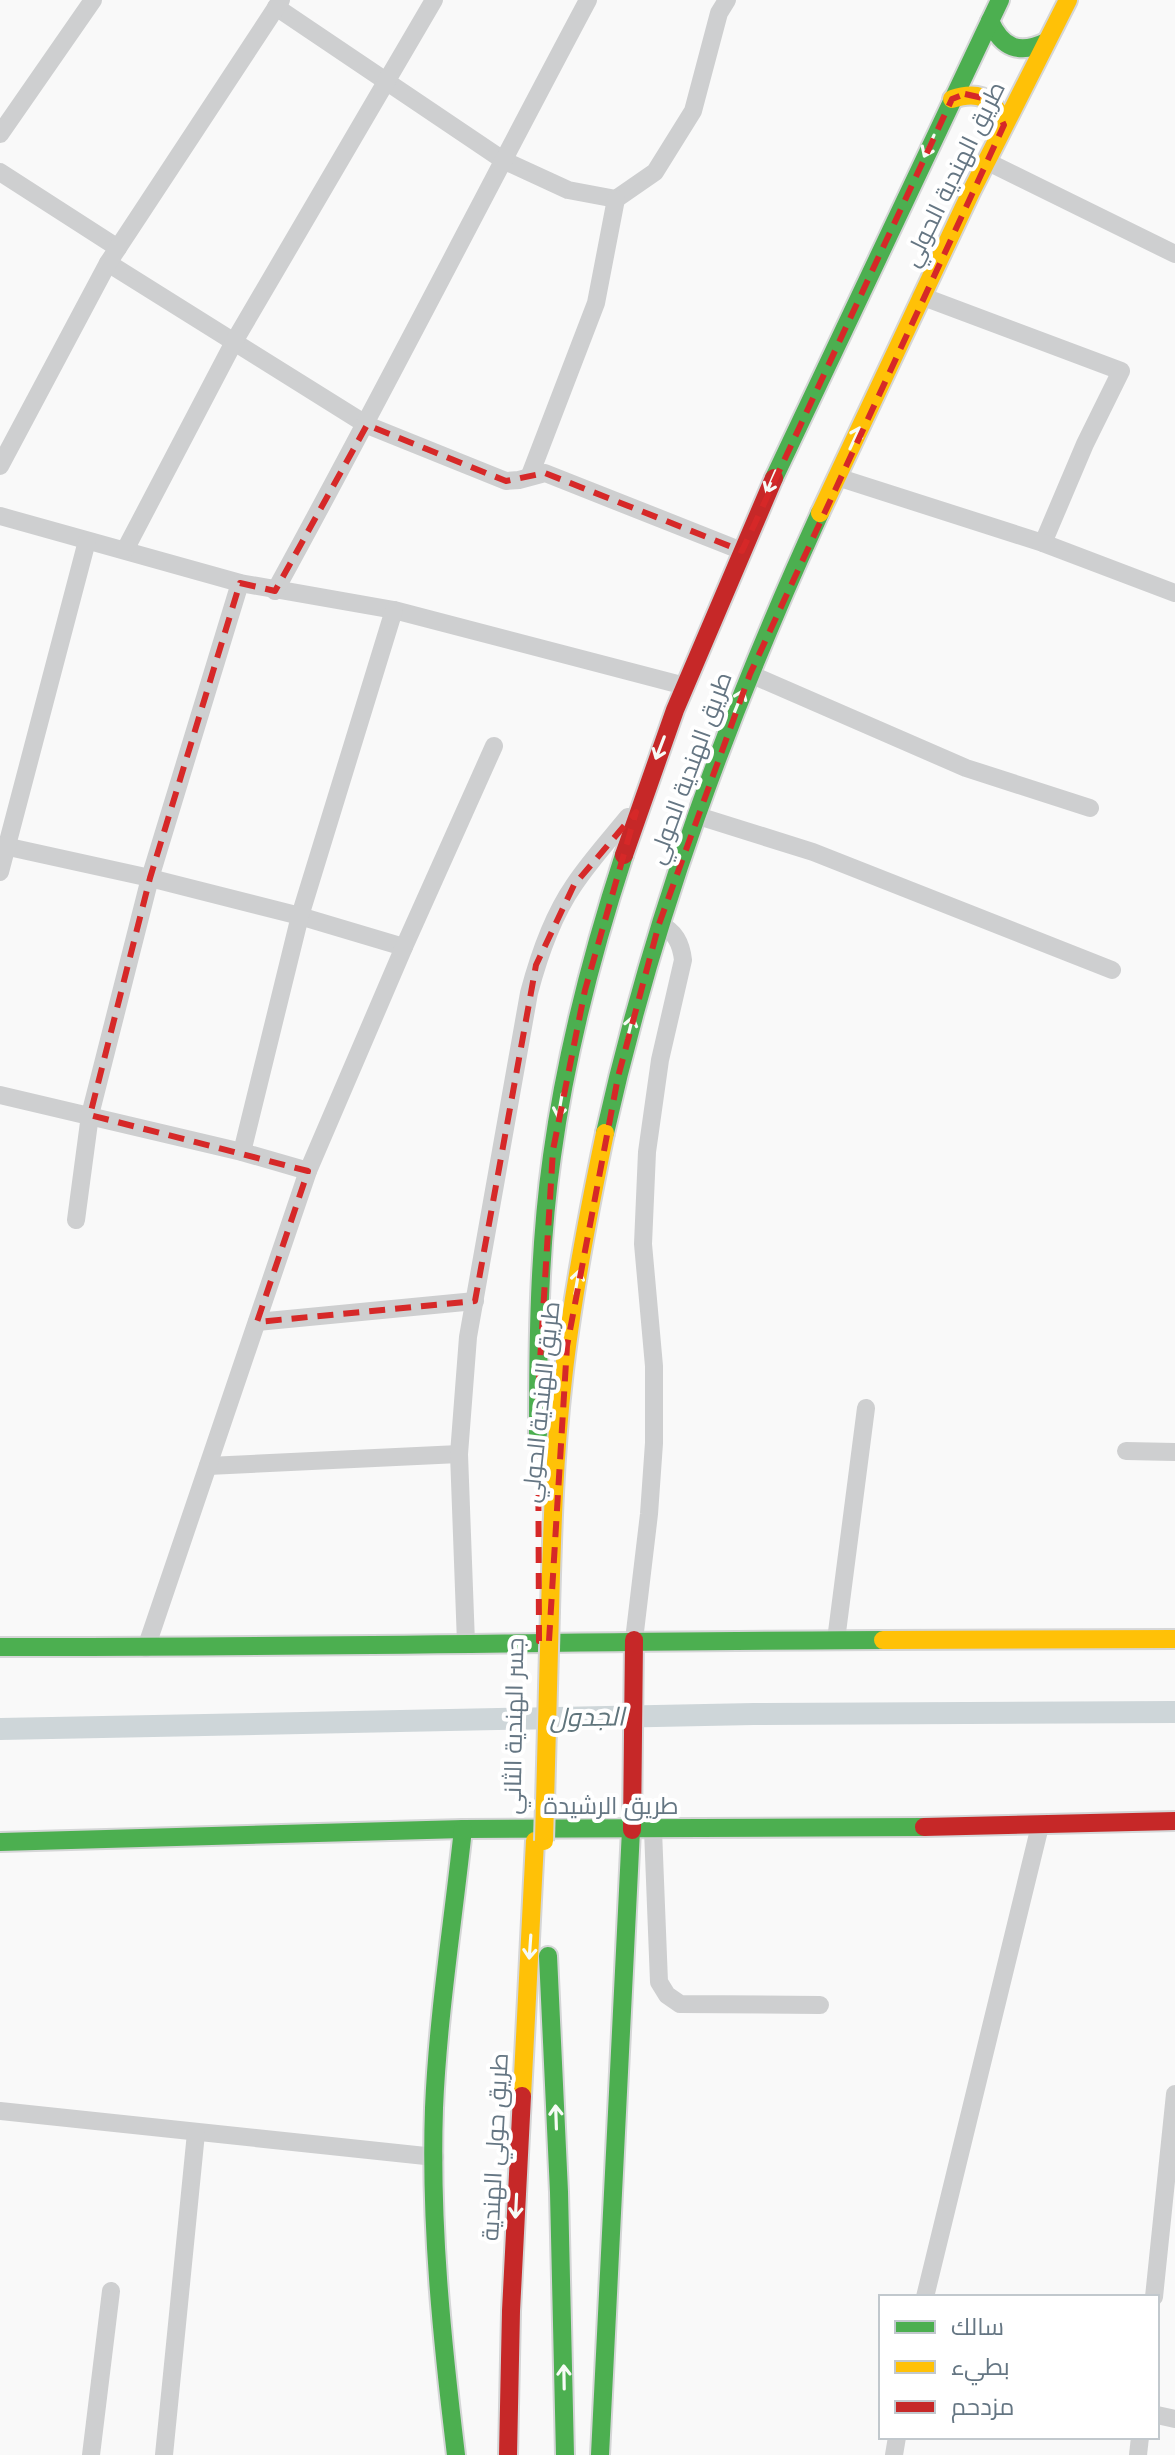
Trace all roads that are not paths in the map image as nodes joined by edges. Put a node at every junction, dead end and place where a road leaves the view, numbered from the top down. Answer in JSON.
{"nodes":[{"id":1,"x":93,"y":0,"type":"edge"},
{"id":2,"x":434,"y":0,"type":"edge"},
{"id":3,"x":588,"y":0,"type":"edge"},
{"id":4,"x":727,"y":0,"type":"edge"},
{"id":5,"x":1000,"y":0,"type":"edge"},
{"id":6,"x":1068,"y":0,"type":"edge"},
{"id":7,"x":278,"y":4,"type":"edge"},
{"id":8,"x":990,"y":21,"type":"junction"},
{"id":9,"x":1046,"y":42,"type":"junction"},
{"id":10,"x":386,"y":81,"type":"junction"},
{"id":11,"x":952,"y":99,"type":"junction"},
{"id":12,"x":1004,"y":125,"type":"junction"},
{"id":13,"x":0,"y":134,"type":"edge"},
{"id":14,"x":503,"y":160,"type":"junction"},
{"id":15,"x":986,"y":161,"type":"junction"},
{"id":16,"x":0,"y":172,"type":"edge"},
{"id":17,"x":616,"y":199,"type":"junction"},
{"id":18,"x":1175,"y":254,"type":"edge"},
{"id":19,"x":113,"y":255,"type":"junction"},
{"id":20,"x":921,"y":296,"type":"junction"},
{"id":21,"x":235,"y":340,"type":"junction"},
{"id":22,"x":367,"y":425,"type":"junction"},
{"id":23,"x":0,"y":466,"type":"edge"},
{"id":24,"x":530,"y":475,"type":"junction"},
{"id":25,"x":837,"y":477,"type":"junction"},
{"id":26,"x":0,"y":516,"type":"edge"},
{"id":27,"x":87,"y":541,"type":"junction"},
{"id":28,"x":1043,"y":543,"type":"junction"},
{"id":29,"x":125,"y":550,"type":"junction"},
{"id":30,"x":742,"y":551,"type":"junction"},
{"id":31,"x":240,"y":583,"type":"junction"},
{"id":32,"x":275,"y":591,"type":"junction"},
{"id":33,"x":1175,"y":593,"type":"edge"},
{"id":34,"x":394,"y":610,"type":"junction"},
{"id":35,"x":750,"y":674,"type":"junction"},
{"id":36,"x":685,"y":686,"type":"junction"},
{"id":37,"x":494,"y":746,"type":"dead end"},
{"id":38,"x":639,"y":802,"type":"junction"},
{"id":39,"x":1090,"y":808,"type":"dead end"},
{"id":40,"x":695,"y":815,"type":"junction"},
{"id":41,"x":3,"y":846,"type":"edge"},
{"id":42,"x":0,"y":872,"type":"edge"},
{"id":43,"x":150,"y":878,"type":"junction"},
{"id":44,"x":300,"y":916,"type":"junction"},
{"id":45,"x":659,"y":924,"type":"junction"},
{"id":46,"x":404,"y":947,"type":"junction"},
{"id":47,"x":1112,"y":970,"type":"dead end"},
{"id":48,"x":0,"y":1095,"type":"edge"},
{"id":49,"x":90,"y":1115,"type":"junction"},
{"id":50,"x":242,"y":1152,"type":"junction"},
{"id":51,"x":308,"y":1171,"type":"junction"},
{"id":52,"x":76,"y":1220,"type":"dead end"},
{"id":53,"x":475,"y":1301,"type":"junction"},
{"id":54,"x":257,"y":1322,"type":"junction"},
{"id":55,"x":866,"y":1408,"type":"dead end"},
{"id":56,"x":1126,"y":1451,"type":"dead end"},
{"id":57,"x":1175,"y":1452,"type":"edge"},
{"id":58,"x":459,"y":1454,"type":"junction"},
{"id":59,"x":208,"y":1466,"type":"junction"},
{"id":60,"x":545,"y":1611,"type":"junction"},
{"id":61,"x":1175,"y":1639,"type":"edge"},
{"id":62,"x":634,"y":1640,"type":"junction"},
{"id":63,"x":836,"y":1640,"type":"junction"},
{"id":64,"x":466,"y":1643,"type":"junction"},
{"id":65,"x":0,"y":1647,"type":"edge"},
{"id":66,"x":146,"y":1648,"type":"junction"},
{"id":67,"x":1175,"y":1821,"type":"edge"},
{"id":68,"x":1040,"y":1826,"type":"junction"},
{"id":69,"x":463,"y":1829,"type":"junction"},
{"id":70,"x":632,"y":1830,"type":"junction"},
{"id":71,"x":653,"y":1830,"type":"junction"},
{"id":72,"x":540,"y":1841,"type":"junction"},
{"id":73,"x":0,"y":1842,"type":"edge"},
{"id":74,"x":820,"y":2005,"type":"dead end"},
{"id":75,"x":1175,"y":2094,"type":"edge"},
{"id":76,"x":0,"y":2111,"type":"edge"},
{"id":77,"x":196,"y":2133,"type":"junction"},
{"id":78,"x":435,"y":2157,"type":"junction"},
{"id":79,"x":111,"y":2291,"type":"dead end"},
{"id":80,"x":925,"y":2295,"type":"edge"},
{"id":81,"x":1154,"y":2295,"type":"edge"},
{"id":82,"x":91,"y":2455,"type":"edge"},
{"id":83,"x":164,"y":2455,"type":"edge"},
{"id":84,"x":456,"y":2455,"type":"edge"},
{"id":85,"x":508,"y":2455,"type":"edge"},
{"id":86,"x":565,"y":2455,"type":"edge"},
{"id":87,"x":600,"y":2455,"type":"edge"}],
"edges":[{"from":1,"to":13,"type":"street"},
{"from":2,"to":10,"type":"street"},
{"from":3,"to":14,"type":"street"},
{"from":4,"to":17,"type":"street"},
{"from":5,"to":8,"type":"main road","name":"طريق الهندية الحولي"},
{"from":6,"to":9,"type":"main road","name":"طريق الهندية الحولي"},
{"from":7,"to":10,"type":"street"},
{"from":7,"to":19,"type":"street"},
{"from":8,"to":9,"type":"main road"},
{"from":8,"to":11,"type":"main road","name":"طريق الهندية الحولي"},
{"from":9,"to":12,"type":"main road","name":"طريق الهندية الحولي"},
{"from":10,"to":14,"type":"street"},
{"from":10,"to":21,"type":"street"},
{"from":11,"to":12,"type":"main road"},
{"from":11,"to":30,"type":"main road","name":"طريق الهندية الحولي","one_way":true},
{"from":12,"to":15,"type":"main road","name":"طريق الهندية الحولي"},
{"from":14,"to":17,"type":"street"},
{"from":14,"to":22,"type":"street"},
{"from":15,"to":18,"type":"street"},
{"from":15,"to":20,"type":"main road","name":"طريق الهندية الحولي"},
{"from":16,"to":19,"type":"street"},
{"from":17,"to":24,"type":"street"},
{"from":19,"to":21,"type":"street"},
{"from":19,"to":23,"type":"street"},
{"from":25,"to":20,"type":"main road","name":"طريق الهندية الحولي","one_way":true},
{"from":20,"to":28,"type":"street"},
{"from":21,"to":22,"type":"street"},
{"from":21,"to":29,"type":"street"},
{"from":22,"to":24,"type":"street"},
{"from":22,"to":32,"type":"street"},
{"from":24,"to":30,"type":"street"},
{"from":25,"to":28,"type":"street"},
{"from":25,"to":35,"type":"main road","name":"طريق الهندية الحولي"},
{"from":26,"to":27,"type":"street"},
{"from":27,"to":29,"type":"street"},
{"from":27,"to":41,"type":"street"},
{"from":28,"to":33,"type":"street"},
{"from":29,"to":31,"type":"street"},
{"from":30,"to":36,"type":"main road","name":"طريق الهندية الحولي"},
{"from":31,"to":32,"type":"street"},
{"from":31,"to":43,"type":"street"},
{"from":32,"to":34,"type":"street"},
{"from":34,"to":36,"type":"street"},
{"from":34,"to":44,"type":"street"},
{"from":35,"to":39,"type":"street"},
{"from":40,"to":35,"type":"main road","name":"طريق الهندية الحولي","one_way":true},
{"from":36,"to":38,"type":"main road","name":"طريق الهندية الحولي","one_way":true},
{"from":37,"to":46,"type":"street"},
{"from":38,"to":53,"type":"street"},
{"from":38,"to":60,"type":"main road","name":"طريق الهندية الحولي","one_way":true},
{"from":40,"to":45,"type":"main road","name":"طريق الهندية الحولي"},
{"from":40,"to":47,"type":"street"},
{"from":41,"to":42,"type":"street"},
{"from":41,"to":43,"type":"street"},
{"from":43,"to":44,"type":"street"},
{"from":43,"to":49,"type":"street"},
{"from":44,"to":46,"type":"street"},
{"from":44,"to":50,"type":"street"},
{"from":60,"to":45,"type":"main road","name":"طريق الهندية الحولي","one_way":true},
{"from":45,"to":62,"type":"street"},
{"from":46,"to":51,"type":"street"},
{"from":48,"to":49,"type":"street"},
{"from":49,"to":50,"type":"street"},
{"from":49,"to":52,"type":"street"},
{"from":50,"to":51,"type":"street"},
{"from":51,"to":54,"type":"street"},
{"from":53,"to":54,"type":"street"},
{"from":53,"to":58,"type":"street"},
{"from":54,"to":59,"type":"street"},
{"from":55,"to":63,"type":"street"},
{"from":56,"to":57,"type":"street"},
{"from":58,"to":59,"type":"street"},
{"from":58,"to":64,"type":"street"},
{"from":59,"to":66,"type":"street"},
{"from":60,"to":72,"type":"main road","name":"جسر الهندية الثاني"},
{"from":61,"to":63,"type":"main road"},
{"from":62,"to":63,"type":"main road"},
{"from":62,"to":64,"type":"main road"},
{"from":62,"to":70,"type":"main road"},
{"from":64,"to":66,"type":"main road"},
{"from":65,"to":66,"type":"main road"},
{"from":67,"to":68,"type":"main road","name":"طريق الرشيدة"},
{"from":68,"to":71,"type":"main road","name":"طريق الرشيدة"},
{"from":68,"to":80,"type":"street"},
{"from":69,"to":70,"type":"main road","name":"طريق الرشيدة"},
{"from":69,"to":73,"type":"main road","name":"طريق الرشيدة"},
{"from":69,"to":78,"type":"main road"},
{"from":70,"to":71,"type":"main road","name":"طريق الرشيدة"},
{"from":70,"to":87,"type":"main road"},
{"from":71,"to":74,"type":"street"},
{"from":72,"to":85,"type":"main road","name":"طريق حولي الهندية","one_way":true},
{"from":86,"to":72,"type":"main road","one_way":true},
{"from":75,"to":81,"type":"street"},
{"from":76,"to":77,"type":"street"},
{"from":77,"to":78,"type":"street"},
{"from":77,"to":83,"type":"street"},
{"from":78,"to":84,"type":"main road"},
{"from":79,"to":82,"type":"street"}]}
